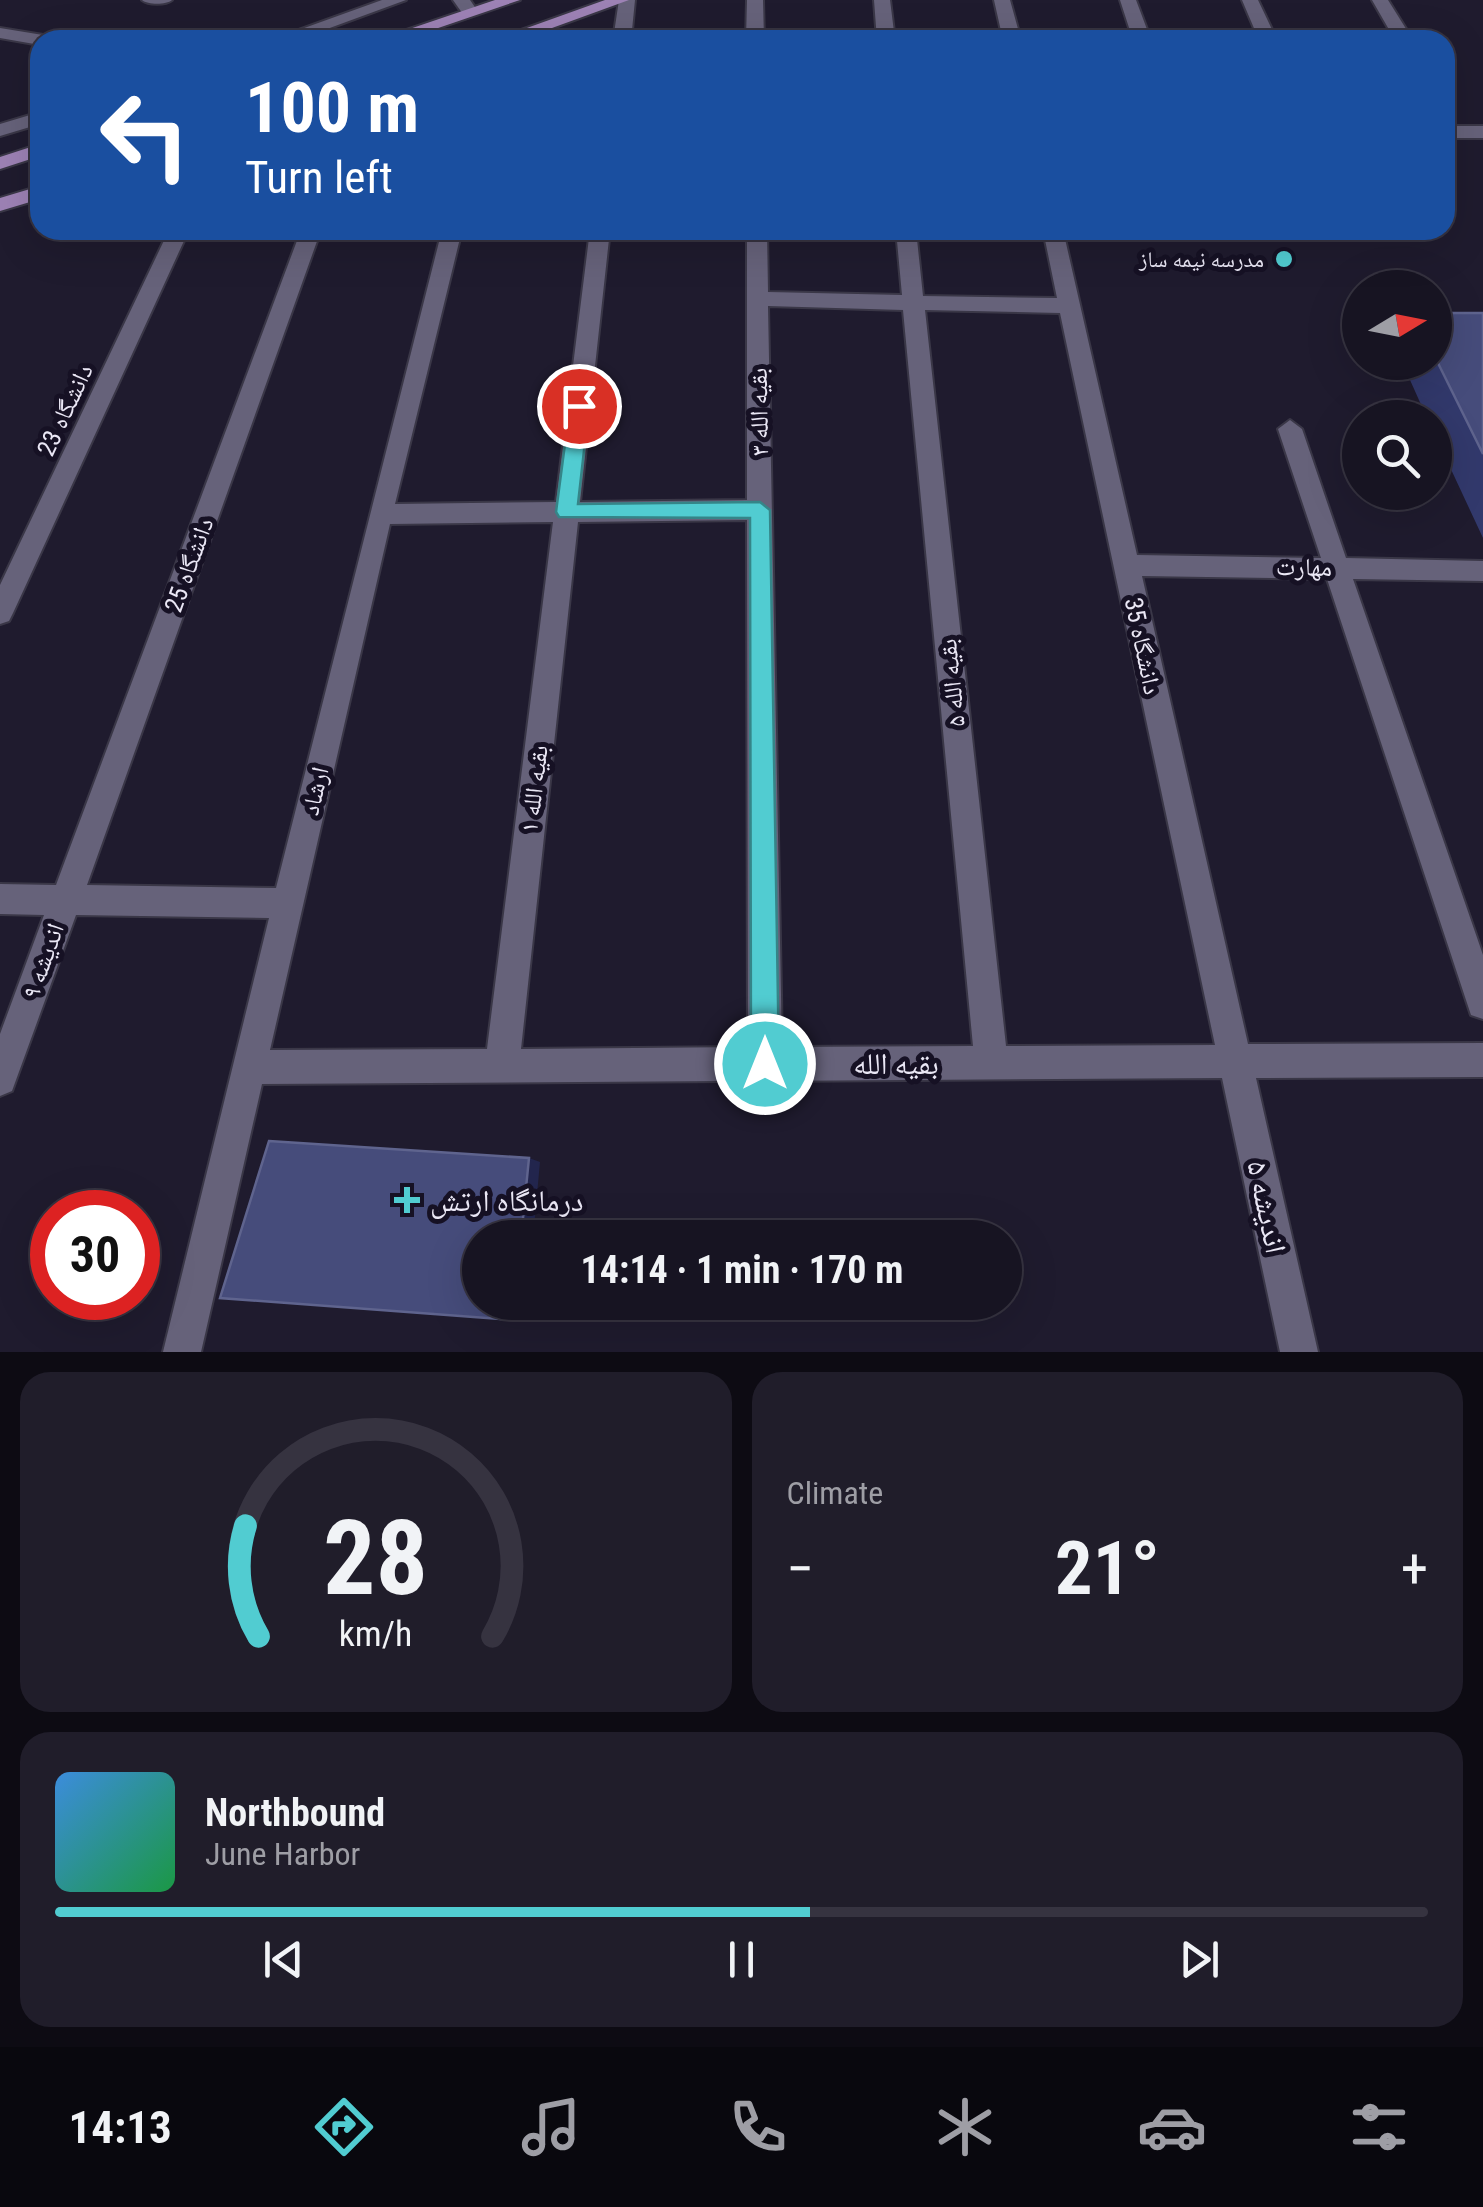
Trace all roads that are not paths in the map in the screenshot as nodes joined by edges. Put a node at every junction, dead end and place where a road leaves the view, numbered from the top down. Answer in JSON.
{"nodes":[{"id":1,"x":148,"y":0,"type":"edge"},
{"id":2,"x":167,"y":0,"type":"edge"},
{"id":3,"x":398,"y":0,"type":"edge"},
{"id":4,"x":512,"y":0,"type":"edge"},
{"id":5,"x":624,"y":0,"type":"edge"},
{"id":6,"x":755,"y":0,"type":"edge"},
{"id":7,"x":882,"y":0,"type":"edge"},
{"id":8,"x":1002,"y":0,"type":"edge"},
{"id":9,"x":1128,"y":0,"type":"edge"},
{"id":10,"x":1250,"y":0,"type":"edge"},
{"id":11,"x":1380,"y":0,"type":"edge"},
{"id":12,"x":466,"y":6,"type":"edge"},
{"id":13,"x":310,"y":30,"type":"edge"},
{"id":14,"x":410,"y":30,"type":"edge"},
{"id":15,"x":536,"y":30,"type":"edge"},
{"id":16,"x":622,"y":30,"type":"edge"},
{"id":17,"x":755,"y":30,"type":"edge"},
{"id":18,"x":885,"y":30,"type":"edge"},
{"id":19,"x":1010,"y":30,"type":"edge"},
{"id":20,"x":1138,"y":30,"type":"edge"},
{"id":21,"x":1264,"y":30,"type":"edge"},
{"id":22,"x":1398,"y":30,"type":"edge"},
{"id":23,"x":0,"y":33,"type":"edge"},
{"id":24,"x":30,"y":38,"type":"edge"},
{"id":25,"x":30,"y":121,"type":"edge"},
{"id":26,"x":0,"y":130,"type":"edge"},
{"id":27,"x":1455,"y":132,"type":"edge"},
{"id":28,"x":1483,"y":132,"type":"edge"},
{"id":29,"x":30,"y":153,"type":"edge"},
{"id":30,"x":0,"y":163,"type":"edge"},
{"id":31,"x":30,"y":195,"type":"edge"},
{"id":32,"x":0,"y":205,"type":"edge"},
{"id":33,"x":174,"y":240,"type":"edge"},
{"id":34,"x":308,"y":240,"type":"edge"},
{"id":35,"x":449,"y":240,"type":"edge"},
{"id":36,"x":599,"y":240,"type":"edge"},
{"id":37,"x":757,"y":240,"type":"edge"},
{"id":38,"x":907,"y":240,"type":"edge"},
{"id":39,"x":1055,"y":240,"type":"edge"},
{"id":40,"x":758,"y":300,"type":"junction"},
{"id":41,"x":913,"y":303,"type":"junction"},
{"id":42,"x":1068,"y":306,"type":"junction"},
{"id":43,"x":1290,"y":428,"type":"dead end"},
{"id":44,"x":760,"y":510,"type":"junction"},
{"id":45,"x":567,"y":512,"type":"junction"},
{"id":46,"x":380,"y":514,"type":"junction"},
{"id":47,"x":1125,"y":564,"type":"junction"},
{"id":48,"x":1338,"y":568,"type":"junction"},
{"id":49,"x":1483,"y":571,"type":"edge"},
{"id":50,"x":8,"y":578,"type":"edge"},
{"id":51,"x":0,"y":613,"type":"edge"},
{"id":52,"x":0,"y":898,"type":"edge"},
{"id":53,"x":66,"y":900,"type":"junction"},
{"id":54,"x":288,"y":903,"type":"junction"},
{"id":55,"x":1483,"y":1003,"type":"edge"},
{"id":56,"x":1483,"y":1060,"type":"edge"},
{"id":57,"x":1234,"y":1062,"type":"junction"},
{"id":58,"x":991,"y":1063,"type":"junction"},
{"id":59,"x":765,"y":1064,"type":"junction"},
{"id":60,"x":502,"y":1066,"type":"junction"},
{"id":61,"x":250,"y":1068,"type":"junction"},
{"id":62,"x":0,"y":1079,"type":"edge"},
{"id":63,"x":182,"y":1352,"type":"edge"},
{"id":64,"x":1299,"y":1352,"type":"edge"}],
"edges":[{"from":1,"to":2,"type":"lane"},
{"from":3,"to":13,"type":"street"},
{"from":4,"to":12,"type":"main road"},
{"from":5,"to":15,"type":"main road"},
{"from":5,"to":16,"type":"street"},
{"from":6,"to":17,"type":"street"},
{"from":7,"to":18,"type":"street"},
{"from":8,"to":19,"type":"street"},
{"from":9,"to":20,"type":"street"},
{"from":10,"to":21,"type":"street"},
{"from":11,"to":22,"type":"street"},
{"from":12,"to":14,"type":"main road"},
{"from":23,"to":24,"type":"street"},
{"from":25,"to":26,"type":"street"},
{"from":27,"to":28,"type":"street"},
{"from":29,"to":30,"type":"main road"},
{"from":31,"to":32,"type":"main road"},
{"from":33,"to":50,"type":"street","name":"دانشگاه 23"},
{"from":34,"to":53,"type":"street","name":"دانشگاه 25"},
{"from":35,"to":46,"type":"street","name":"ارشاد"},
{"from":36,"to":45,"type":"street","name":"بقیه الله ۱"},
{"from":37,"to":40,"type":"street","name":"بقیه الله ۳"},
{"from":38,"to":41,"type":"street","name":"بقیه الله ۵"},
{"from":39,"to":42,"type":"street","name":"دانشگاه 35"},
{"from":40,"to":41,"type":"street"},
{"from":40,"to":44,"type":"street","name":"بقیه الله ۳"},
{"from":41,"to":42,"type":"street"},
{"from":41,"to":58,"type":"street","name":"بقیه الله ۵"},
{"from":42,"to":47,"type":"street","name":"دانشگاه 35"},
{"from":43,"to":48,"type":"street"},
{"from":44,"to":45,"type":"street"},
{"from":44,"to":59,"type":"street","name":"بقیه الله ۳"},
{"from":45,"to":46,"type":"street"},
{"from":45,"to":60,"type":"street","name":"بقیه الله ۱"},
{"from":46,"to":54,"type":"street","name":"ارشاد"},
{"from":47,"to":48,"type":"street","name":"مهارت"},
{"from":47,"to":57,"type":"street","name":"دانشگاه 35"},
{"from":48,"to":49,"type":"street","name":"مهارت"},
{"from":48,"to":55,"type":"street"},
{"from":50,"to":51,"type":"street","name":"دانشگاه 23"},
{"from":52,"to":53,"type":"street"},
{"from":53,"to":54,"type":"street"},
{"from":53,"to":62,"type":"street","name":"اندیشه ۹"},
{"from":54,"to":61,"type":"street","name":"ارشاد"},
{"from":56,"to":57,"type":"street","name":"بقیه الله"},
{"from":57,"to":58,"type":"street","name":"بقیه الله"},
{"from":57,"to":64,"type":"street","name":"اندیشه ۵"},
{"from":58,"to":59,"type":"street","name":"بقیه الله"},
{"from":59,"to":60,"type":"street","name":"بقیه الله"},
{"from":60,"to":61,"type":"street","name":"بقیه الله"},
{"from":61,"to":63,"type":"street","name":"ارشاد"}]}
